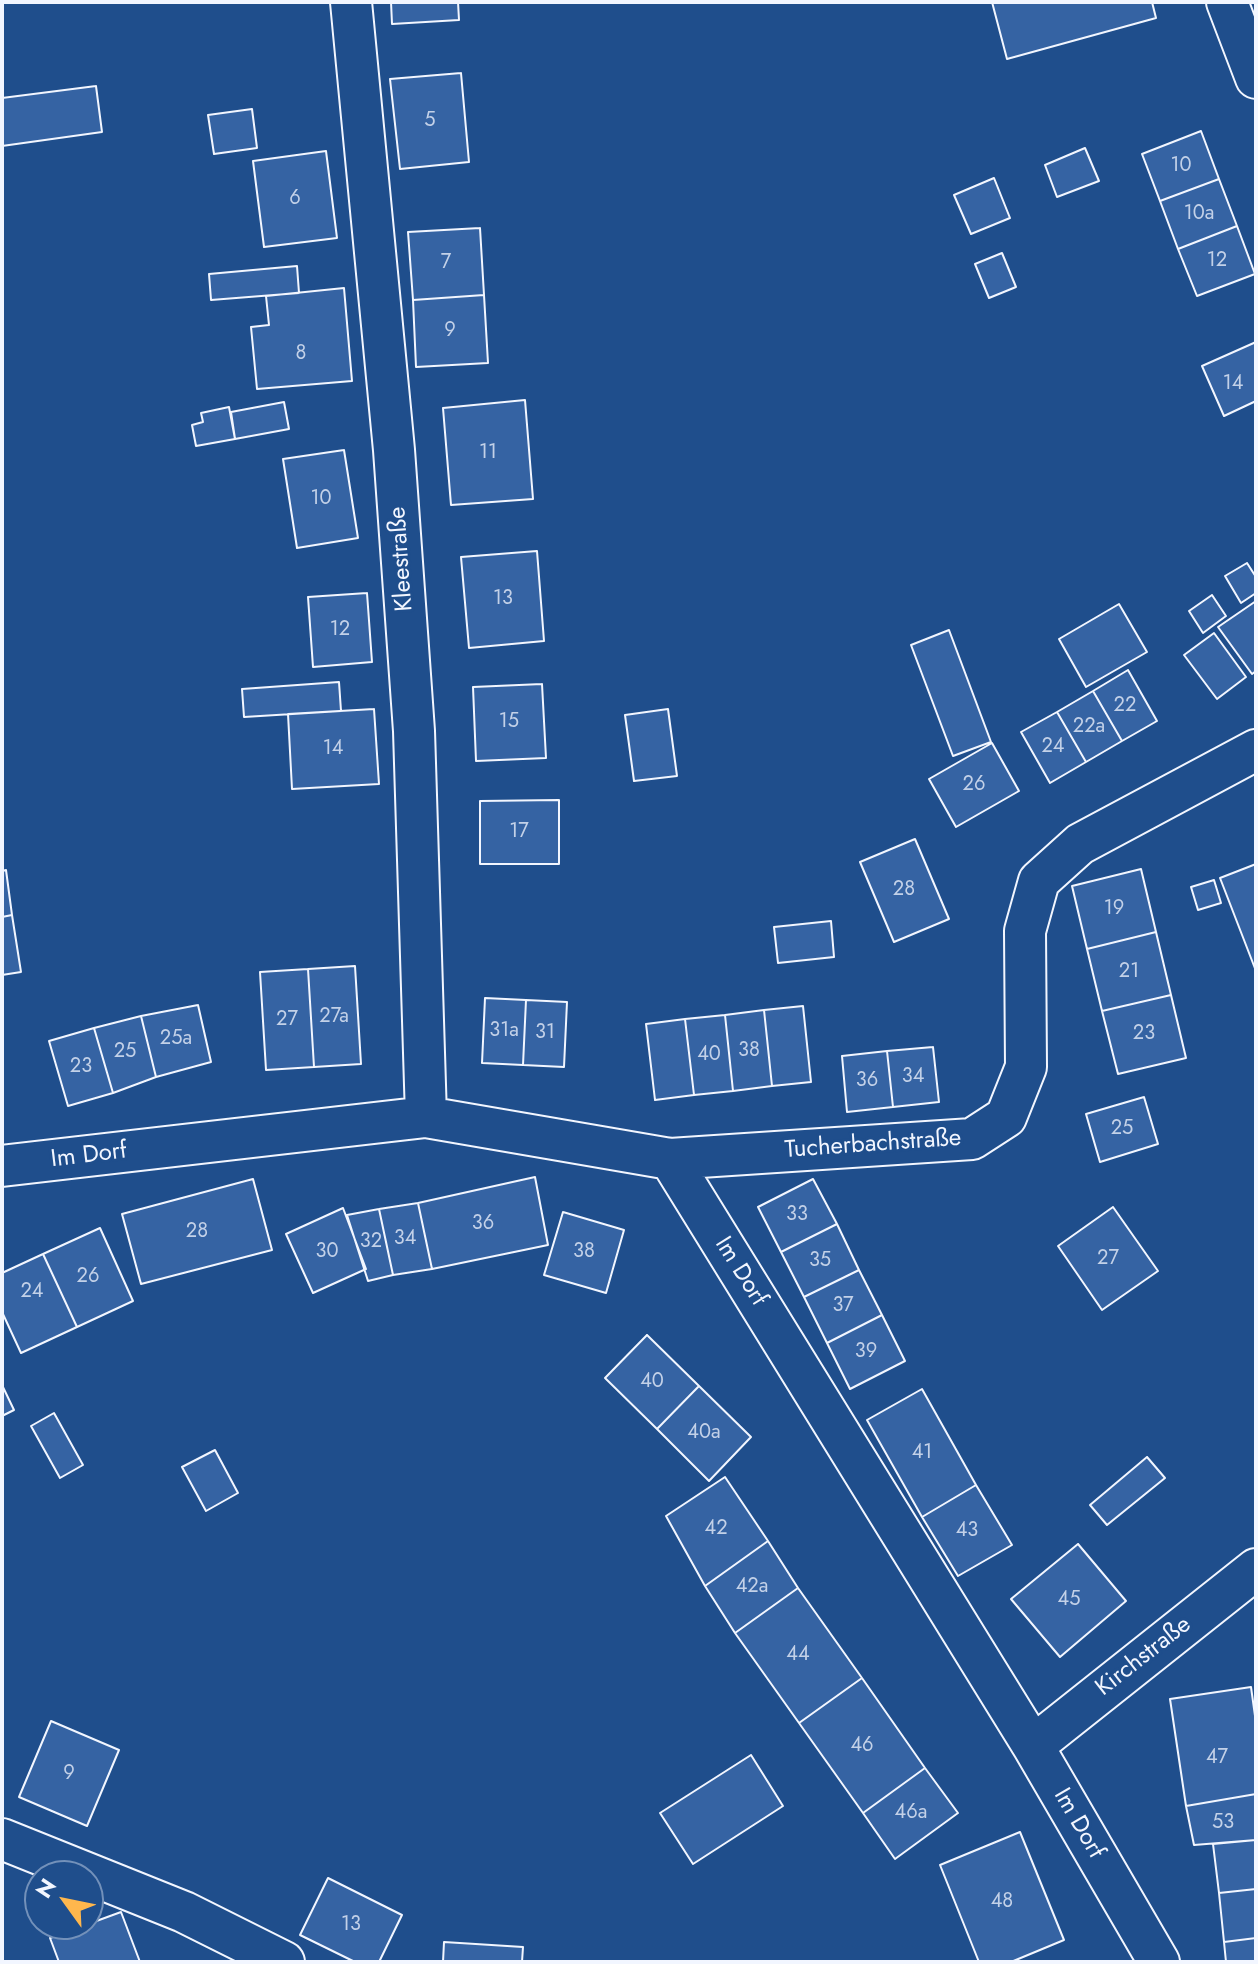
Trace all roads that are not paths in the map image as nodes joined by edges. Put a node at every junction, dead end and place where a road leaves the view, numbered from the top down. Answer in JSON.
{"nodes":[{"id":1,"x":351,"y":2,"type":"edge"},
{"id":2,"x":1227,"y":2,"type":"edge"},
{"id":3,"x":1256,"y":78,"type":"edge"},
{"id":4,"x":1256,"y":750,"type":"edge"},
{"id":5,"x":426,"y":1117,"type":"junction"},
{"id":6,"x":670,"y":1159,"type":"junction"},
{"id":7,"x":2,"y":1166,"type":"edge"},
{"id":8,"x":1256,"y":1569,"type":"edge"},
{"id":9,"x":1033,"y":1746,"type":"junction"},
{"id":10,"x":2,"y":1839,"type":"edge"},
{"id":11,"x":284,"y":1962,"type":"edge"},
{"id":12,"x":1159,"y":1962,"type":"edge"}],
"edges":[{"from":1,"to":5,"type":"street","name":"Kleestraße"},
{"from":2,"to":3,"type":"street"},
{"from":4,"to":6,"type":"street","name":"Tucherbachstraße"},
{"from":5,"to":6,"type":"street","name":"Im Dorf"},
{"from":5,"to":7,"type":"street","name":"Im Dorf"},
{"from":6,"to":9,"type":"street","name":"Im Dorf"},
{"from":8,"to":9,"type":"street","name":"Kirchstraße"},
{"from":9,"to":12,"type":"street","name":"Im Dorf"},
{"from":10,"to":11,"type":"street"}]}
